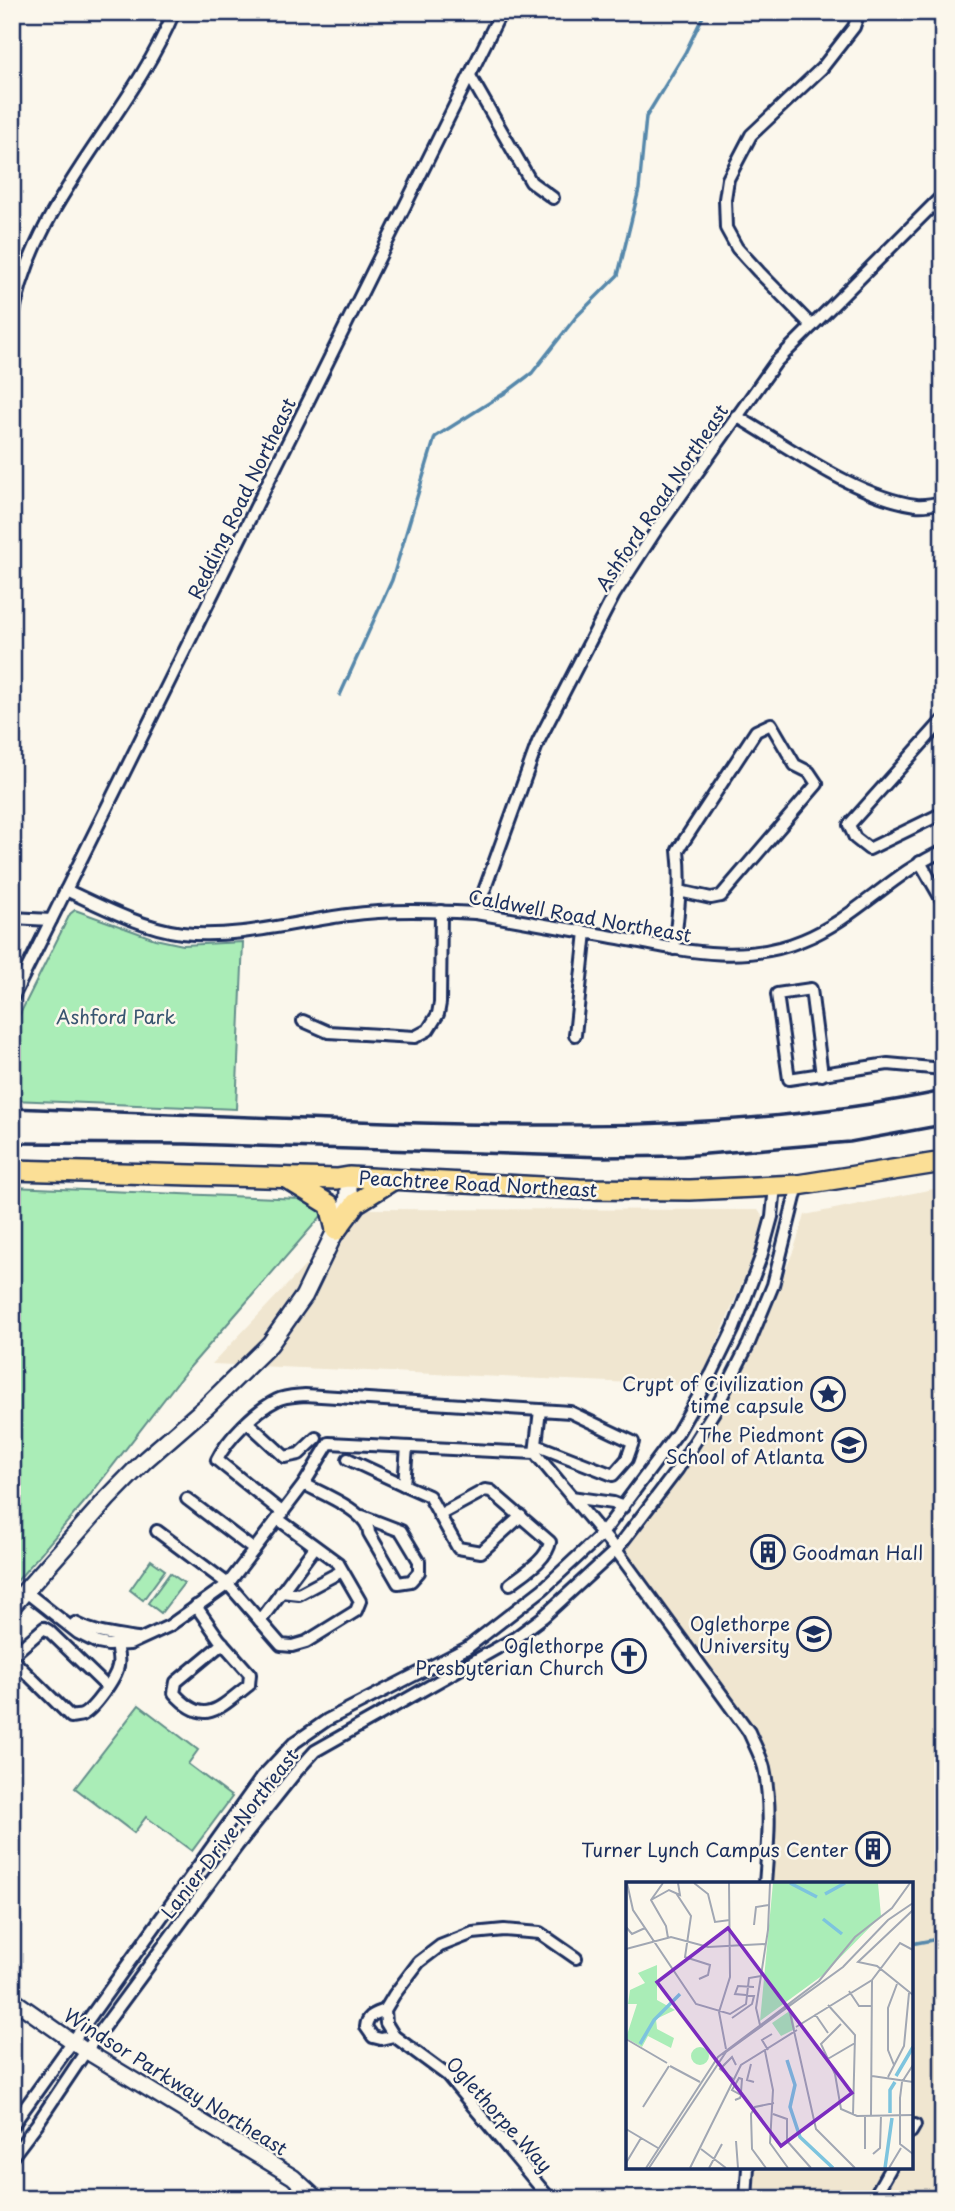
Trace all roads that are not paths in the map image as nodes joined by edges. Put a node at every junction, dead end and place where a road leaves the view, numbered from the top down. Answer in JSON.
{"nodes":[{"id":1,"x":174,"y":12,"type":"edge"},
{"id":2,"x":501,"y":12,"type":"edge"},
{"id":3,"x":859,"y":12,"type":"edge"},
{"id":4,"x":470,"y":76,"type":"junction"},
{"id":5,"x":943,"y":195,"type":"edge"},
{"id":6,"x":553,"y":198,"type":"dead end"},
{"id":7,"x":12,"y":323,"type":"edge"},
{"id":8,"x":812,"y":326,"type":"junction"},
{"id":9,"x":736,"y":416,"type":"junction"},
{"id":10,"x":943,"y":502,"type":"edge"},
{"id":11,"x":943,"y":720,"type":"edge"},
{"id":12,"x":943,"y":813,"type":"edge"},
{"id":13,"x":943,"y":852,"type":"edge"},
{"id":14,"x":920,"y":862,"type":"junction"},
{"id":15,"x":66,"y":890,"type":"junction"},
{"id":16,"x":679,"y":891,"type":"junction"},
{"id":17,"x":940,"y":893,"type":"edge"},
{"id":18,"x":440,"y":911,"type":"junction"},
{"id":19,"x":476,"y":913,"type":"junction"},
{"id":20,"x":12,"y":918,"type":"edge"},
{"id":21,"x":51,"y":919,"type":"junction"},
{"id":22,"x":586,"y":932,"type":"junction"},
{"id":23,"x":674,"y":949,"type":"junction"},
{"id":24,"x":12,"y":999,"type":"edge"},
{"id":25,"x":303,"y":1021,"type":"dead end"},
{"id":26,"x":575,"y":1035,"type":"dead end"},
{"id":27,"x":943,"y":1069,"type":"edge"},
{"id":28,"x":822,"y":1075,"type":"junction"},
{"id":29,"x":943,"y":1162,"type":"edge"},
{"id":30,"x":12,"y":1170,"type":"edge"},
{"id":31,"x":285,"y":1177,"type":"junction"},
{"id":32,"x":349,"y":1177,"type":"junction"},
{"id":33,"x":391,"y":1181,"type":"junction"},
{"id":34,"x":798,"y":1185,"type":"junction"},
{"id":35,"x":775,"y":1186,"type":"junction"},
{"id":36,"x":336,"y":1230,"type":"junction"},
{"id":37,"x":540,"y":1410,"type":"junction"},
{"id":38,"x":248,"y":1423,"type":"junction"},
{"id":39,"x":316,"y":1438,"type":"dead end"},
{"id":40,"x":407,"y":1447,"type":"junction"},
{"id":41,"x":535,"y":1449,"type":"junction"},
{"id":42,"x":348,"y":1459,"type":"dead end"},
{"id":43,"x":304,"y":1484,"type":"junction"},
{"id":44,"x":404,"y":1485,"type":"junction"},
{"id":45,"x":571,"y":1497,"type":"junction"},
{"id":46,"x":187,"y":1499,"type":"dead end"},
{"id":47,"x":605,"y":1503,"type":"junction"},
{"id":48,"x":623,"y":1507,"type":"junction"},
{"id":49,"x":439,"y":1515,"type":"junction"},
{"id":50,"x":281,"y":1516,"type":"junction"},
{"id":51,"x":362,"y":1516,"type":"junction"},
{"id":52,"x":521,"y":1516,"type":"junction"},
{"id":53,"x":590,"y":1519,"type":"junction"},
{"id":54,"x":157,"y":1531,"type":"dead end"},
{"id":55,"x":602,"y":1534,"type":"junction"},
{"id":56,"x":315,"y":1547,"type":"junction"},
{"id":57,"x":254,"y":1550,"type":"junction"},
{"id":58,"x":616,"y":1550,"type":"junction"},
{"id":59,"x":342,"y":1571,"type":"junction"},
{"id":60,"x":228,"y":1584,"type":"junction"},
{"id":61,"x":510,"y":1584,"type":"dead end"},
{"id":62,"x":26,"y":1592,"type":"junction"},
{"id":63,"x":281,"y":1592,"type":"junction"},
{"id":64,"x":12,"y":1606,"type":"edge"},
{"id":65,"x":196,"y":1606,"type":"junction"},
{"id":66,"x":63,"y":1620,"type":"junction"},
{"id":67,"x":260,"y":1621,"type":"junction"},
{"id":68,"x":139,"y":1639,"type":"junction"},
{"id":69,"x":223,"y":1643,"type":"junction"},
{"id":70,"x":117,"y":1650,"type":"junction"},
{"id":71,"x":107,"y":1686,"type":"junction"},
{"id":72,"x":765,"y":1882,"type":"edge"},
{"id":73,"x":576,"y":1958,"type":"dead end"},
{"id":74,"x":12,"y":1999,"type":"edge"},
{"id":75,"x":385,"y":2010,"type":"junction"},
{"id":76,"x":394,"y":2036,"type":"junction"},
{"id":77,"x":73,"y":2041,"type":"junction"},
{"id":78,"x":86,"y":2051,"type":"junction"},
{"id":79,"x":12,"y":2126,"type":"edge"},
{"id":80,"x":12,"y":2157,"type":"edge"},
{"id":81,"x":748,"y":2169,"type":"edge"},
{"id":82,"x":890,"y":2169,"type":"edge"},
{"id":83,"x":317,"y":2199,"type":"edge"},
{"id":84,"x":550,"y":2199,"type":"edge"},
{"id":85,"x":746,"y":2199,"type":"edge"},
{"id":86,"x":873,"y":2199,"type":"edge"}],
"edges":[{"from":1,"to":7,"type":"street"},
{"from":2,"to":4,"type":"street","name":"Redding Road Northeast"},
{"from":3,"to":8,"type":"street"},
{"from":4,"to":6,"type":"street"},
{"from":4,"to":15,"type":"street","name":"Redding Road Northeast"},
{"from":5,"to":8,"type":"street","name":"Ashford Road Northeast"},
{"from":8,"to":9,"type":"street","name":"Ashford Road Northeast"},
{"from":9,"to":10,"type":"street"},
{"from":9,"to":19,"type":"street","name":"Ashford Road Northeast"},
{"from":11,"to":12,"type":"street"},
{"from":13,"to":14,"type":"street","name":"Caldwell Road Northeast"},
{"from":14,"to":17,"type":"street"},
{"from":14,"to":23,"type":"street","name":"Caldwell Road Northeast"},
{"from":15,"to":18,"type":"street","name":"Caldwell Road Northeast"},
{"from":15,"to":21,"type":"street","name":"Redding Road Northeast"},
{"from":16,"to":16,"type":"street"},
{"from":16,"to":23,"type":"street"},
{"from":18,"to":19,"type":"street","name":"Caldwell Road Northeast"},
{"from":18,"to":25,"type":"street"},
{"from":19,"to":22,"type":"street","name":"Caldwell Road Northeast"},
{"from":20,"to":21,"type":"street"},
{"from":21,"to":24,"type":"street","name":"Redding Road Northeast"},
{"from":22,"to":23,"type":"street","name":"Caldwell Road Northeast"},
{"from":22,"to":26,"type":"street"},
{"from":27,"to":28,"type":"street"},
{"from":28,"to":28,"type":"street"},
{"from":29,"to":34,"type":"highway","name":"Peachtree Road Northeast"},
{"from":30,"to":31,"type":"highway","name":"Peachtree Road Northeast"},
{"from":31,"to":32,"type":"highway","name":"Peachtree Road Northeast"},
{"from":31,"to":36,"type":"highway"},
{"from":32,"to":33,"type":"highway","name":"Peachtree Road Northeast"},
{"from":32,"to":36,"type":"main road"},
{"from":33,"to":35,"type":"highway","name":"Peachtree Road Northeast"},
{"from":33,"to":36,"type":"highway"},
{"from":34,"to":35,"type":"highway","name":"Peachtree Road Northeast"},
{"from":34,"to":58,"type":"street","name":"Lanier Drive Northeast"},
{"from":35,"to":48,"type":"street","name":"Lanier Drive Northeast"},
{"from":36,"to":62,"type":"main road"},
{"from":37,"to":38,"type":"street"},
{"from":37,"to":41,"type":"street"},
{"from":37,"to":41,"type":"street"},
{"from":38,"to":39,"type":"street"},
{"from":38,"to":50,"type":"street"},
{"from":40,"to":41,"type":"street"},
{"from":40,"to":43,"type":"street"},
{"from":40,"to":44,"type":"street"},
{"from":41,"to":45,"type":"street"},
{"from":42,"to":44,"type":"street"},
{"from":43,"to":50,"type":"street"},
{"from":43,"to":51,"type":"street"},
{"from":44,"to":49,"type":"street"},
{"from":45,"to":47,"type":"street"},
{"from":45,"to":53,"type":"street"},
{"from":46,"to":57,"type":"street"},
{"from":47,"to":48,"type":"street"},
{"from":47,"to":53,"type":"street"},
{"from":48,"to":55,"type":"street","name":"Lanier Drive Northeast"},
{"from":49,"to":52,"type":"street"},
{"from":49,"to":52,"type":"street"},
{"from":50,"to":56,"type":"street"},
{"from":50,"to":57,"type":"street"},
{"from":51,"to":51,"type":"street"},
{"from":52,"to":61,"type":"street"},
{"from":53,"to":55,"type":"street"},
{"from":54,"to":60,"type":"street"},
{"from":55,"to":58,"type":"street"},
{"from":55,"to":77,"type":"street","name":"Lanier Drive Northeast"},
{"from":56,"to":59,"type":"street"},
{"from":56,"to":63,"type":"street"},
{"from":57,"to":60,"type":"street"},
{"from":58,"to":72,"type":"street"},
{"from":58,"to":78,"type":"street","name":"Lanier Drive Northeast"},
{"from":59,"to":63,"type":"street"},
{"from":59,"to":67,"type":"street"},
{"from":60,"to":65,"type":"street"},
{"from":60,"to":67,"type":"street"},
{"from":62,"to":64,"type":"main road"},
{"from":62,"to":66,"type":"street"},
{"from":63,"to":67,"type":"street"},
{"from":65,"to":68,"type":"street"},
{"from":65,"to":69,"type":"street"},
{"from":66,"to":68,"type":"street"},
{"from":66,"to":70,"type":"street"},
{"from":68,"to":70,"type":"street"},
{"from":69,"to":69,"type":"street"},
{"from":70,"to":71,"type":"street"},
{"from":71,"to":71,"type":"street"},
{"from":73,"to":75,"type":"street"},
{"from":74,"to":77,"type":"street","name":"Windsor Parkway Northeast"},
{"from":75,"to":76,"type":"street"},
{"from":75,"to":76,"type":"street","name":"Oglethorpe Way"},
{"from":76,"to":84,"type":"street","name":"Oglethorpe Way"},
{"from":77,"to":78,"type":"street","name":"Windsor Parkway Northeast"},
{"from":77,"to":79,"type":"street","name":"Lanier Drive Northeast"},
{"from":78,"to":80,"type":"street","name":"Lanier Drive Northeast"},
{"from":78,"to":83,"type":"street","name":"Windsor Parkway Northeast"},
{"from":81,"to":85,"type":"street"},
{"from":82,"to":86,"type":"street"}]}
